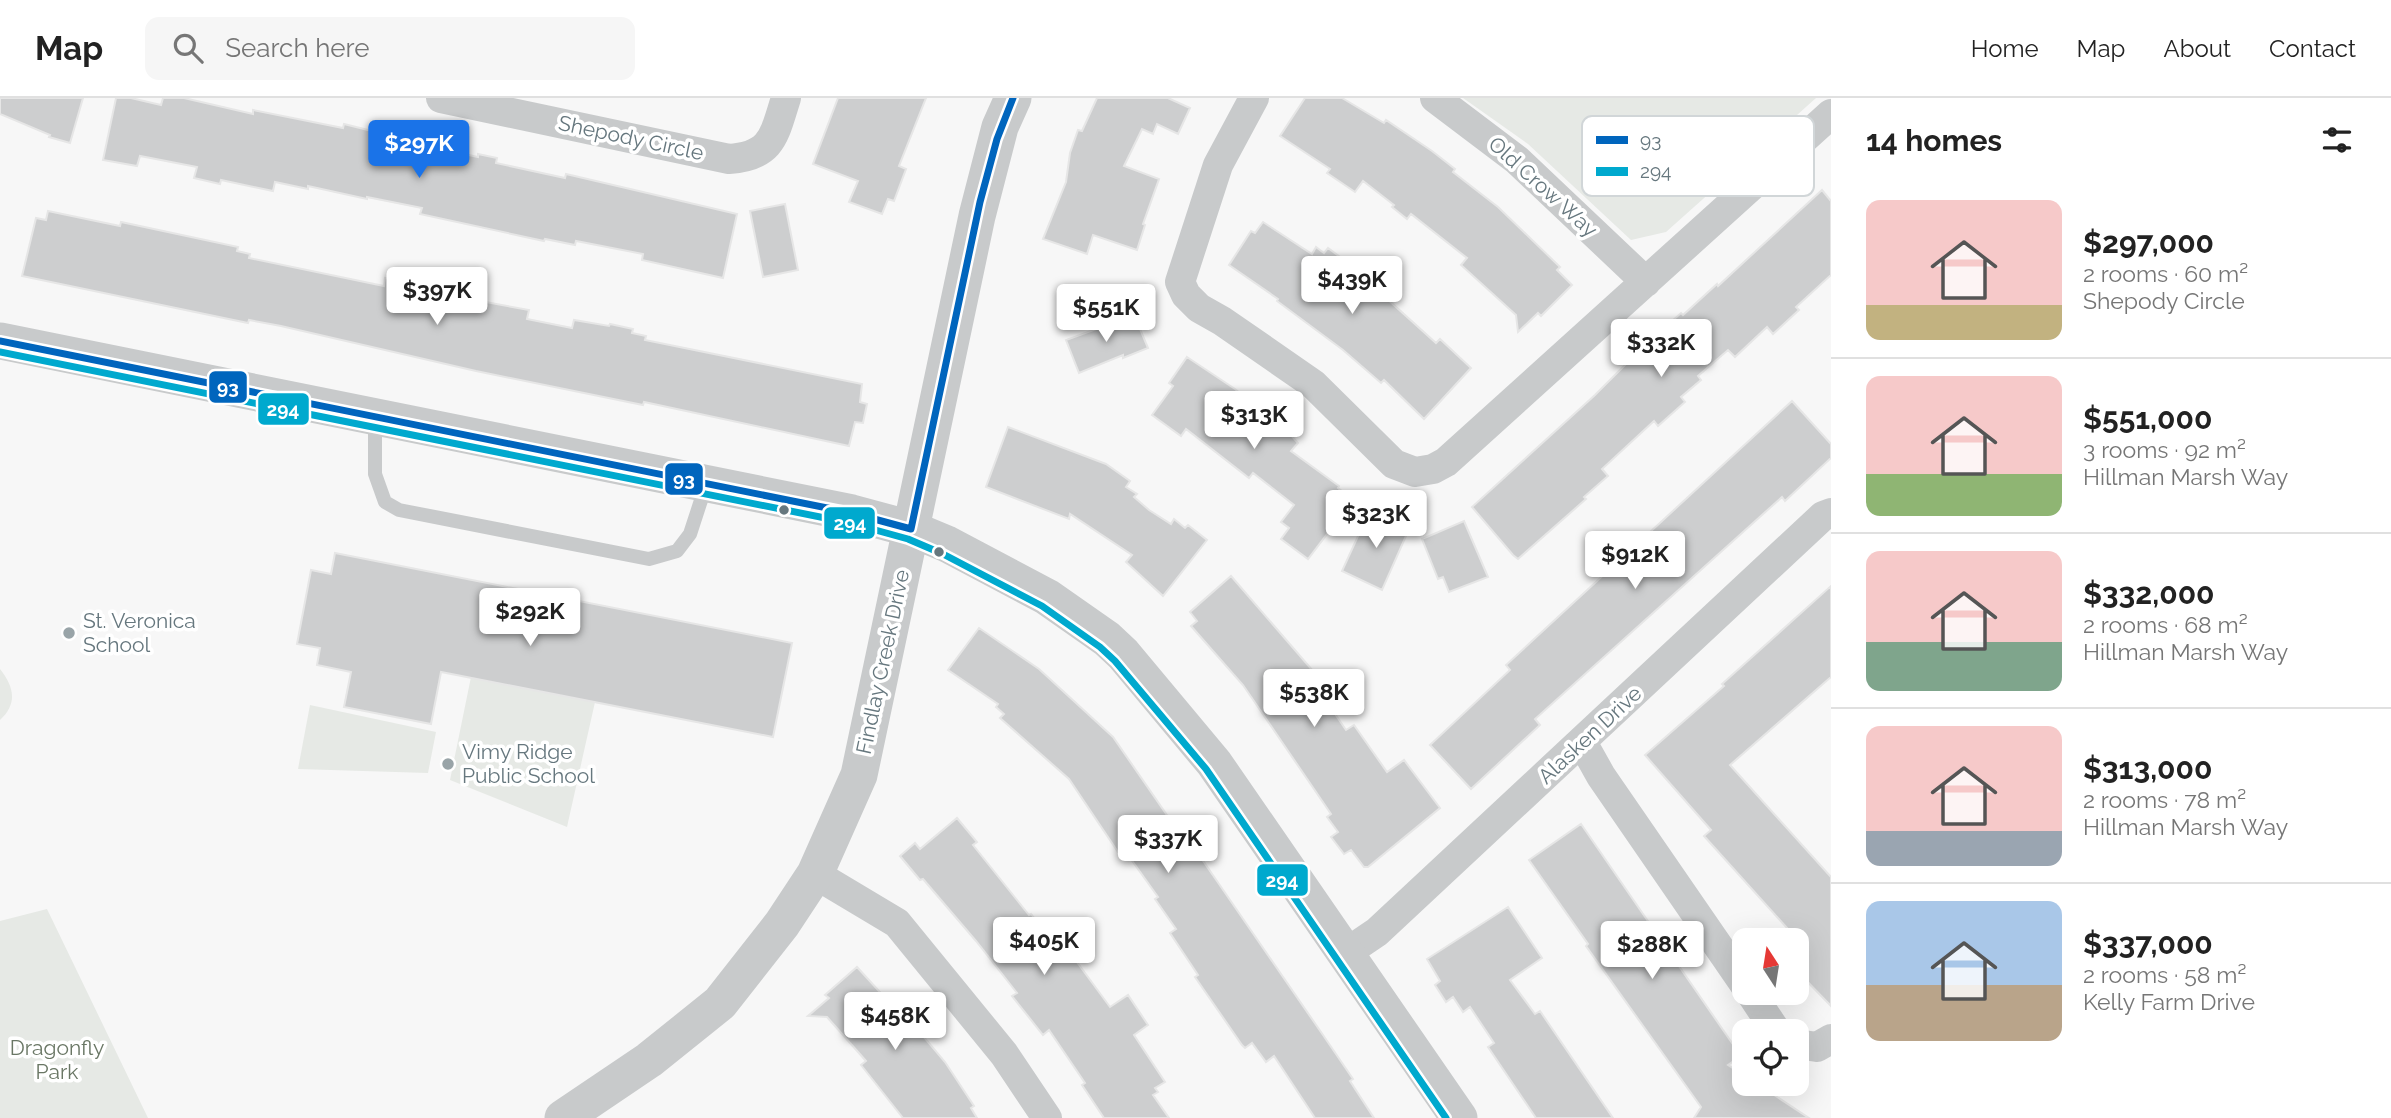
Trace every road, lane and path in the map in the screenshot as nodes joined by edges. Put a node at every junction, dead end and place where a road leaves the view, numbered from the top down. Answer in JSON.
{"nodes":[{"id":1,"x":441,"y":98,"type":"edge"},
{"id":2,"x":786,"y":98,"type":"edge"},
{"id":3,"x":1013,"y":98,"type":"edge"},
{"id":4,"x":1254,"y":98,"type":"edge"},
{"id":5,"x":1435,"y":98,"type":"edge"},
{"id":6,"x":1831,"y":114,"type":"edge"},
{"id":7,"x":1814,"y":129,"type":"edge"},
{"id":8,"x":1741,"y":196,"type":"edge"},
{"id":9,"x":1646,"y":282,"type":"junction"},
{"id":10,"x":0,"y":341,"type":"edge"},
{"id":11,"x":375,"y":417,"type":"junction"},
{"id":12,"x":707,"y":484,"type":"junction"},
{"id":13,"x":1831,"y":513,"type":"edge"},
{"id":14,"x":911,"y":529,"type":"junction"},
{"id":15,"x":1582,"y":742,"type":"junction"},
{"id":16,"x":815,"y":874,"type":"junction"},
{"id":17,"x":1346,"y":953,"type":"junction"},
{"id":18,"x":1732,"y":966,"type":"edge"},
{"id":19,"x":1831,"y":1038,"type":"edge"},
{"id":20,"x":1809,"y":1046,"type":"edge"},
{"id":21,"x":563,"y":1118,"type":"edge"},
{"id":22,"x":1047,"y":1118,"type":"edge"},
{"id":23,"x":1459,"y":1118,"type":"edge"}],
"edges":[{"from":1,"to":2,"type":"street","name":"Shepody Circle"},
{"from":3,"to":14,"type":"street","name":"Findlay Creek Drive"},
{"from":4,"to":9,"type":"street"},
{"from":5,"to":9,"type":"street","name":"Old Crow Way"},
{"from":6,"to":7,"type":"street"},
{"from":8,"to":9,"type":"street"},
{"from":10,"to":11,"type":"street"},
{"from":11,"to":12,"type":"street"},
{"from":11,"to":12,"type":"lane"},
{"from":12,"to":14,"type":"street"},
{"from":13,"to":15,"type":"street","name":"Alasken Drive"},
{"from":14,"to":16,"type":"street","name":"Findlay Creek Drive"},
{"from":14,"to":17,"type":"street"},
{"from":15,"to":17,"type":"street","name":"Alasken Drive"},
{"from":15,"to":18,"type":"street"},
{"from":16,"to":21,"type":"street","name":"Findlay Creek Drive"},
{"from":16,"to":22,"type":"street"},
{"from":17,"to":23,"type":"street"},
{"from":19,"to":20,"type":"street"}]}
